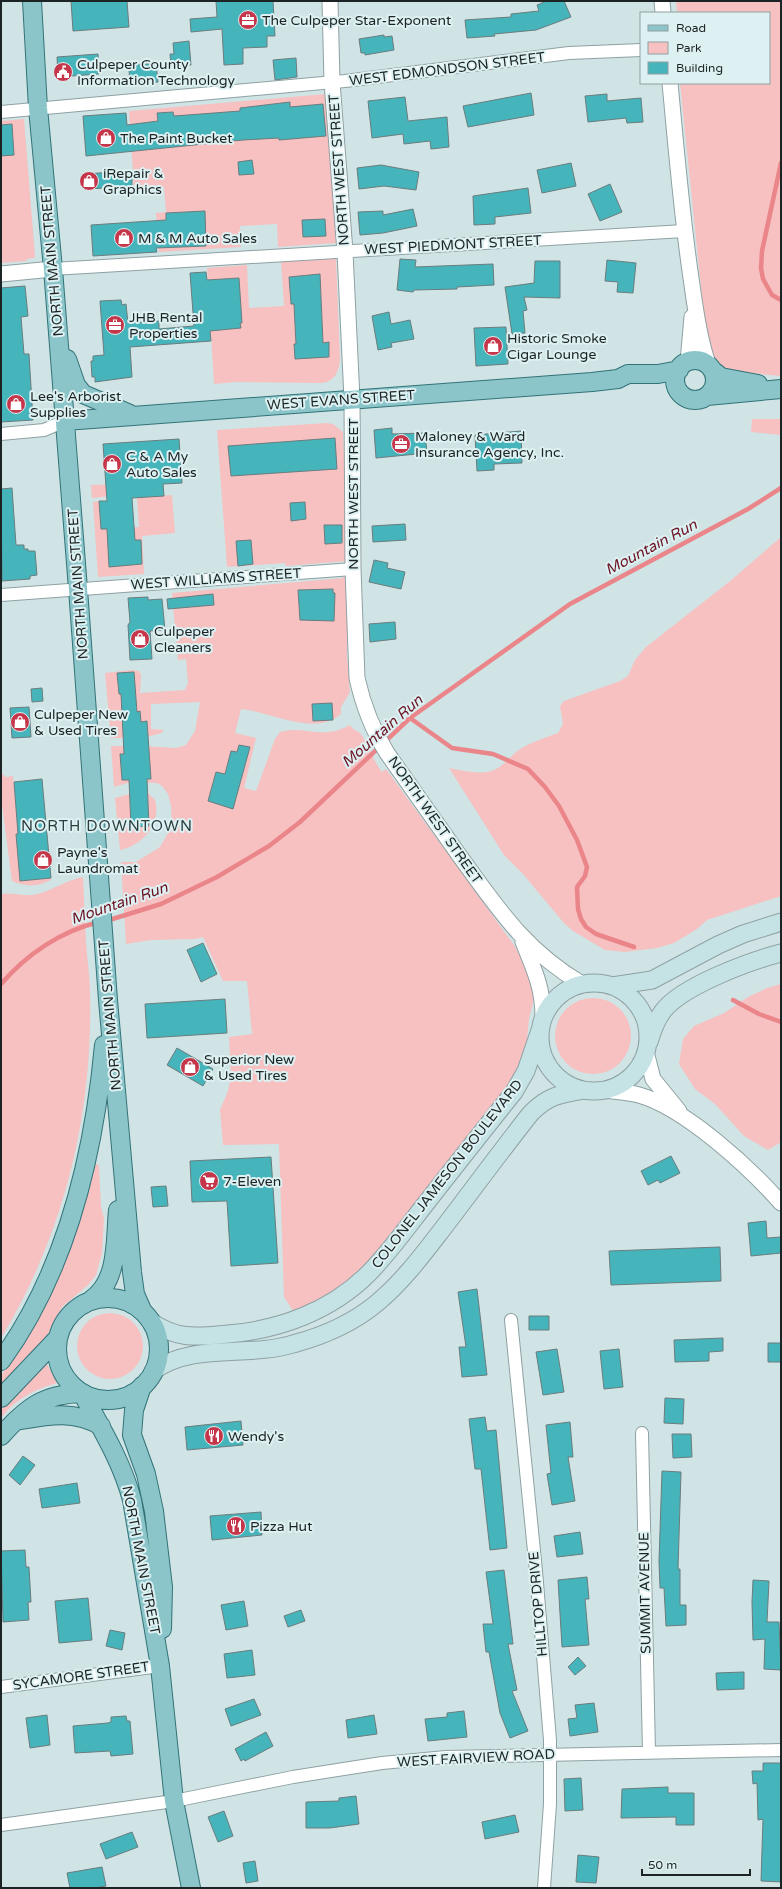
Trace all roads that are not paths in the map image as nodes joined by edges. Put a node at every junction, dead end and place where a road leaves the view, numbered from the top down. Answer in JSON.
{"nodes":[{"id":1,"x":32,"y":1,"type":"edge"},
{"id":2,"x":330,"y":1,"type":"edge"},
{"id":3,"x":662,"y":1,"type":"edge"},
{"id":4,"x":663,"y":12,"type":"edge"},
{"id":5,"x":640,"y":50,"type":"edge"},
{"id":6,"x":332,"y":82,"type":"junction"},
{"id":7,"x":670,"y":84,"type":"edge"},
{"id":8,"x":38,"y":108,"type":"junction"},
{"id":9,"x":1,"y":112,"type":"edge"},
{"id":10,"x":684,"y":231,"type":"junction"},
{"id":11,"x":345,"y":252,"type":"junction"},
{"id":12,"x":53,"y":269,"type":"junction"},
{"id":13,"x":1,"y":274,"type":"edge"},
{"id":14,"x":693,"y":294,"type":"junction"},
{"id":15,"x":58,"y":329,"type":"junction"},
{"id":16,"x":683,"y":366,"type":"junction"},
{"id":17,"x":711,"y":368,"type":"junction"},
{"id":18,"x":618,"y":379,"type":"junction"},
{"id":19,"x":781,"y":389,"type":"edge"},
{"id":20,"x":682,"y":396,"type":"junction"},
{"id":21,"x":707,"y":396,"type":"junction"},
{"id":22,"x":352,"y":399,"type":"junction"},
{"id":23,"x":135,"y":416,"type":"junction"},
{"id":24,"x":65,"y":421,"type":"junction"},
{"id":25,"x":1,"y":434,"type":"edge"},
{"id":26,"x":353,"y":569,"type":"junction"},
{"id":27,"x":78,"y":589,"type":"junction"},
{"id":28,"x":1,"y":595,"type":"edge"},
{"id":29,"x":781,"y":922,"type":"edge"},
{"id":30,"x":521,"y":938,"type":"junction"},
{"id":31,"x":781,"y":953,"type":"edge"},
{"id":32,"x":582,"y":984,"type":"junction"},
{"id":33,"x":612,"y":986,"type":"junction"},
{"id":34,"x":108,"y":1000,"type":"junction"},
{"id":35,"x":541,"y":1024,"type":"junction"},
{"id":36,"x":647,"y":1049,"type":"junction"},
{"id":37,"x":583,"y":1090,"type":"junction"},
{"id":38,"x":606,"y":1090,"type":"junction"},
{"id":39,"x":687,"y":1119,"type":"junction"},
{"id":40,"x":123,"y":1167,"type":"junction"},
{"id":41,"x":781,"y":1203,"type":"edge"},
{"id":42,"x":91,"y":1300,"type":"junction"},
{"id":43,"x":146,"y":1316,"type":"junction"},
{"id":44,"x":511,"y":1320,"type":"dead end"},
{"id":45,"x":57,"y":1339,"type":"junction"},
{"id":46,"x":1,"y":1361,"type":"edge"},
{"id":47,"x":153,"y":1372,"type":"junction"},
{"id":48,"x":142,"y":1386,"type":"junction"},
{"id":49,"x":82,"y":1393,"type":"junction"},
{"id":50,"x":1,"y":1398,"type":"edge"},
{"id":51,"x":14,"y":1421,"type":"junction"},
{"id":52,"x":101,"y":1426,"type":"junction"},
{"id":53,"x":642,"y":1434,"type":"dead end"},
{"id":54,"x":1,"y":1436,"type":"edge"},
{"id":55,"x":160,"y":1666,"type":"junction"},
{"id":56,"x":1,"y":1687,"type":"edge"},
{"id":57,"x":781,"y":1750,"type":"edge"},
{"id":58,"x":649,"y":1752,"type":"junction"},
{"id":59,"x":550,"y":1754,"type":"junction"},
{"id":60,"x":174,"y":1801,"type":"junction"},
{"id":61,"x":1,"y":1825,"type":"edge"},
{"id":62,"x":191,"y":1888,"type":"edge"},
{"id":63,"x":544,"y":1888,"type":"edge"}],
"edges":[{"from":1,"to":8,"type":"main road","name":"NORTH MAIN STREET"},
{"from":2,"to":6,"type":"street","name":"NORTH WEST STREET"},
{"from":3,"to":4,"type":"street"},
{"from":5,"to":6,"type":"street","name":"WEST EDMONDSON STREET"},
{"from":6,"to":8,"type":"street","name":"WEST EDMONDSON STREET"},
{"from":6,"to":11,"type":"street","name":"NORTH WEST STREET"},
{"from":7,"to":10,"type":"street"},
{"from":8,"to":9,"type":"street","name":"WEST EDMONDSON STREET"},
{"from":8,"to":12,"type":"main road","name":"NORTH MAIN STREET"},
{"from":10,"to":11,"type":"street","name":"WEST PIEDMONT STREET"},
{"from":10,"to":14,"type":"street"},
{"from":11,"to":12,"type":"street","name":"WEST PIEDMONT STREET"},
{"from":11,"to":22,"type":"street","name":"NORTH WEST STREET"},
{"from":12,"to":13,"type":"street"},
{"from":12,"to":15,"type":"main road","name":"NORTH MAIN STREET"},
{"from":14,"to":16,"type":"street"},
{"from":14,"to":17,"type":"street"},
{"from":15,"to":23,"type":"main road"},
{"from":15,"to":24,"type":"main road","name":"NORTH MAIN STREET"},
{"from":16,"to":17,"type":"main road"},
{"from":16,"to":18,"type":"main road","name":"WEST EVANS STREET"},
{"from":16,"to":20,"type":"main road"},
{"from":17,"to":19,"type":"main road"},
{"from":17,"to":21,"type":"main road"},
{"from":18,"to":20,"type":"main road","name":"WEST EVANS STREET"},
{"from":18,"to":22,"type":"main road","name":"WEST EVANS STREET"},
{"from":19,"to":21,"type":"main road"},
{"from":20,"to":21,"type":"main road"},
{"from":22,"to":23,"type":"main road","name":"WEST EVANS STREET"},
{"from":22,"to":26,"type":"street","name":"NORTH WEST STREET"},
{"from":23,"to":24,"type":"main road","name":"WEST EVANS STREET"},
{"from":24,"to":25,"type":"street"},
{"from":24,"to":27,"type":"main road","name":"NORTH MAIN STREET"},
{"from":26,"to":27,"type":"street","name":"WEST WILLIAMS STREET"},
{"from":26,"to":30,"type":"street","name":"NORTH WEST STREET"},
{"from":27,"to":28,"type":"street","name":"WEST WILLIAMS STREET"},
{"from":27,"to":34,"type":"main road","name":"NORTH MAIN STREET"},
{"from":29,"to":33,"type":"main road"},
{"from":30,"to":32,"type":"street","name":"NORTH WEST STREET"},
{"from":30,"to":35,"type":"street","name":"NORTH WEST STREET"},
{"from":31,"to":36,"type":"main road"},
{"from":32,"to":33,"type":"main road"},
{"from":32,"to":35,"type":"main road"},
{"from":33,"to":36,"type":"main road"},
{"from":34,"to":40,"type":"main road","name":"NORTH MAIN STREET"},
{"from":34,"to":46,"type":"main road"},
{"from":35,"to":37,"type":"main road"},
{"from":35,"to":43,"type":"main road","name":"COLONEL JAMESON BOULEVARD"},
{"from":36,"to":38,"type":"main road"},
{"from":36,"to":39,"type":"street"},
{"from":37,"to":38,"type":"main road"},
{"from":37,"to":47,"type":"main road","name":"COLONEL JAMESON BOULEVARD"},
{"from":38,"to":39,"type":"street"},
{"from":39,"to":41,"type":"street"},
{"from":40,"to":42,"type":"main road","name":"NORTH MAIN STREET"},
{"from":40,"to":43,"type":"main road","name":"NORTH MAIN STREET"},
{"from":42,"to":43,"type":"main road","name":"NORTH MAIN STREET"},
{"from":42,"to":45,"type":"main road","name":"NORTH MAIN STREET"},
{"from":43,"to":47,"type":"main road","name":"NORTH MAIN STREET"},
{"from":44,"to":59,"type":"street","name":"HILLTOP DRIVE"},
{"from":45,"to":49,"type":"main road","name":"NORTH MAIN STREET"},
{"from":45,"to":50,"type":"main road"},
{"from":47,"to":48,"type":"main road","name":"NORTH MAIN STREET"},
{"from":48,"to":49,"type":"main road","name":"NORTH MAIN STREET"},
{"from":48,"to":55,"type":"main road","name":"NORTH MAIN STREET"},
{"from":49,"to":51,"type":"main road"},
{"from":49,"to":52,"type":"main road","name":"NORTH MAIN STREET"},
{"from":51,"to":52,"type":"main road"},
{"from":51,"to":54,"type":"main road"},
{"from":52,"to":55,"type":"main road","name":"NORTH MAIN STREET"},
{"from":53,"to":58,"type":"street","name":"SUMMIT AVENUE"},
{"from":55,"to":56,"type":"street","name":"SYCAMORE STREET"},
{"from":55,"to":60,"type":"main road","name":"NORTH MAIN STREET"},
{"from":57,"to":58,"type":"street","name":"WEST FAIRVIEW ROAD"},
{"from":58,"to":59,"type":"street","name":"WEST FAIRVIEW ROAD"},
{"from":59,"to":60,"type":"street","name":"WEST FAIRVIEW ROAD"},
{"from":59,"to":63,"type":"street","name":"HILLTOP DRIVE"},
{"from":60,"to":61,"type":"street","name":"WEST FAIRVIEW ROAD"},
{"from":60,"to":62,"type":"main road","name":"NORTH MAIN STREET"}]}
